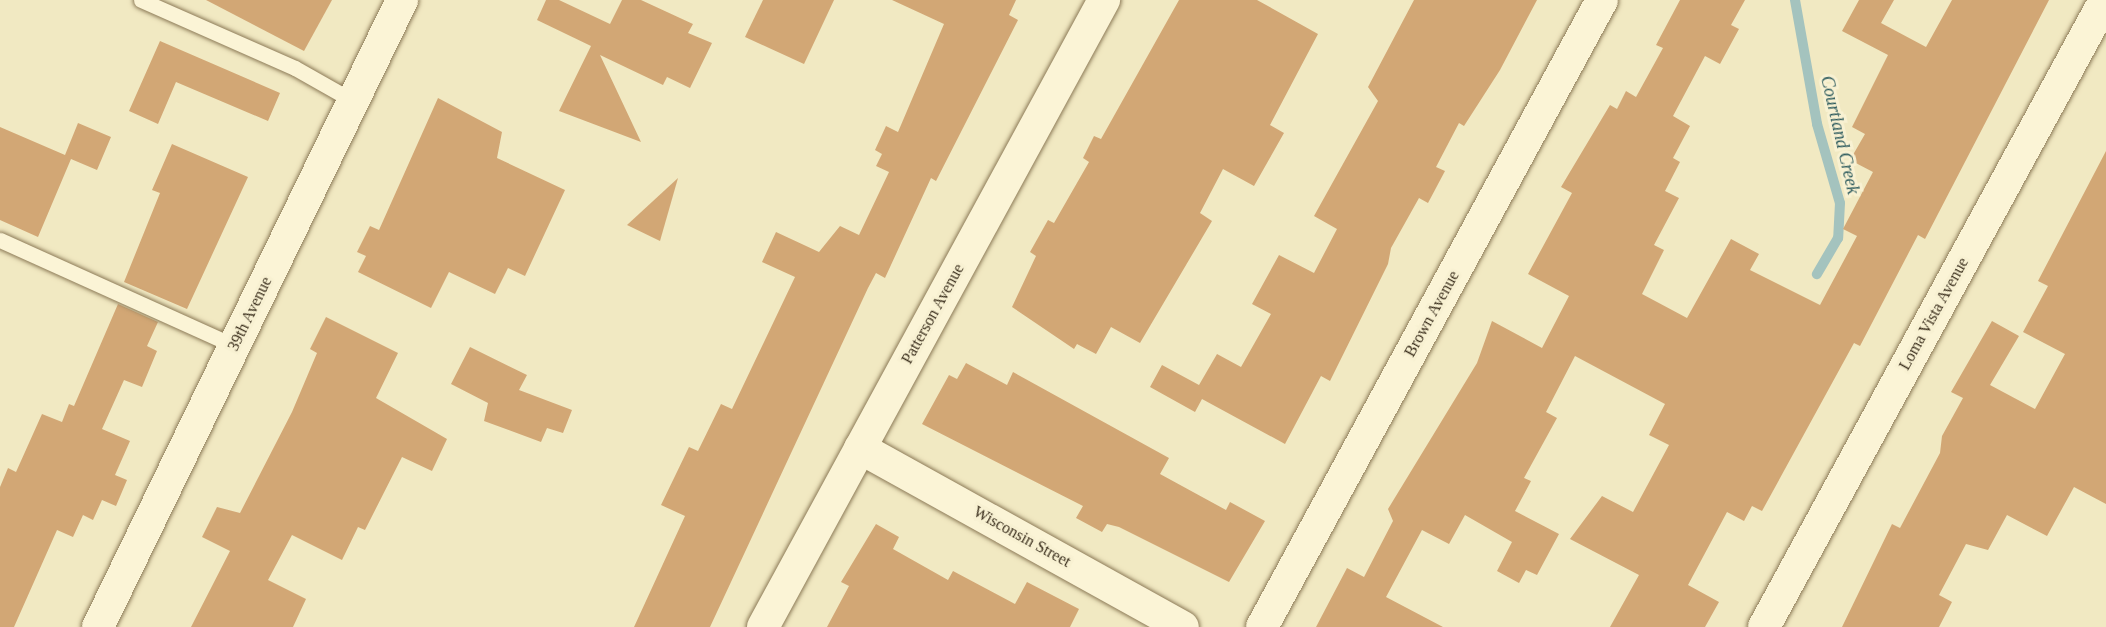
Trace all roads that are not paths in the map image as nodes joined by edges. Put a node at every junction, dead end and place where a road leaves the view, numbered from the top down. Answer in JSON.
{"nodes":[{"id":1,"x":141,"y":0,"type":"edge"},
{"id":2,"x":402,"y":0,"type":"edge"},
{"id":3,"x":1104,"y":0,"type":"edge"},
{"id":4,"x":1602,"y":0,"type":"edge"},
{"id":5,"x":2105,"y":0,"type":"edge"},
{"id":6,"x":353,"y":101,"type":"junction"},
{"id":7,"x":0,"y":240,"type":"edge"},
{"id":8,"x":235,"y":346,"type":"junction"},
{"id":9,"x":860,"y":448,"type":"junction"},
{"id":10,"x":98,"y":627,"type":"edge"},
{"id":11,"x":763,"y":627,"type":"edge"},
{"id":12,"x":1183,"y":627,"type":"edge"},
{"id":13,"x":1262,"y":627,"type":"edge"},
{"id":14,"x":1764,"y":627,"type":"edge"}],
"edges":[{"from":1,"to":6,"type":"lane"},
{"from":2,"to":6,"type":"street","name":"39th Avenue"},
{"from":3,"to":9,"type":"street","name":"Patterson Avenue"},
{"from":4,"to":13,"type":"street","name":"Brown Avenue"},
{"from":5,"to":14,"type":"street","name":"Loma Vista Avenue"},
{"from":6,"to":8,"type":"street","name":"39th Avenue"},
{"from":7,"to":8,"type":"lane"},
{"from":8,"to":10,"type":"street","name":"39th Avenue"},
{"from":9,"to":11,"type":"street","name":"Patterson Avenue"},
{"from":9,"to":12,"type":"street","name":"Wisconsin Street"}]}
